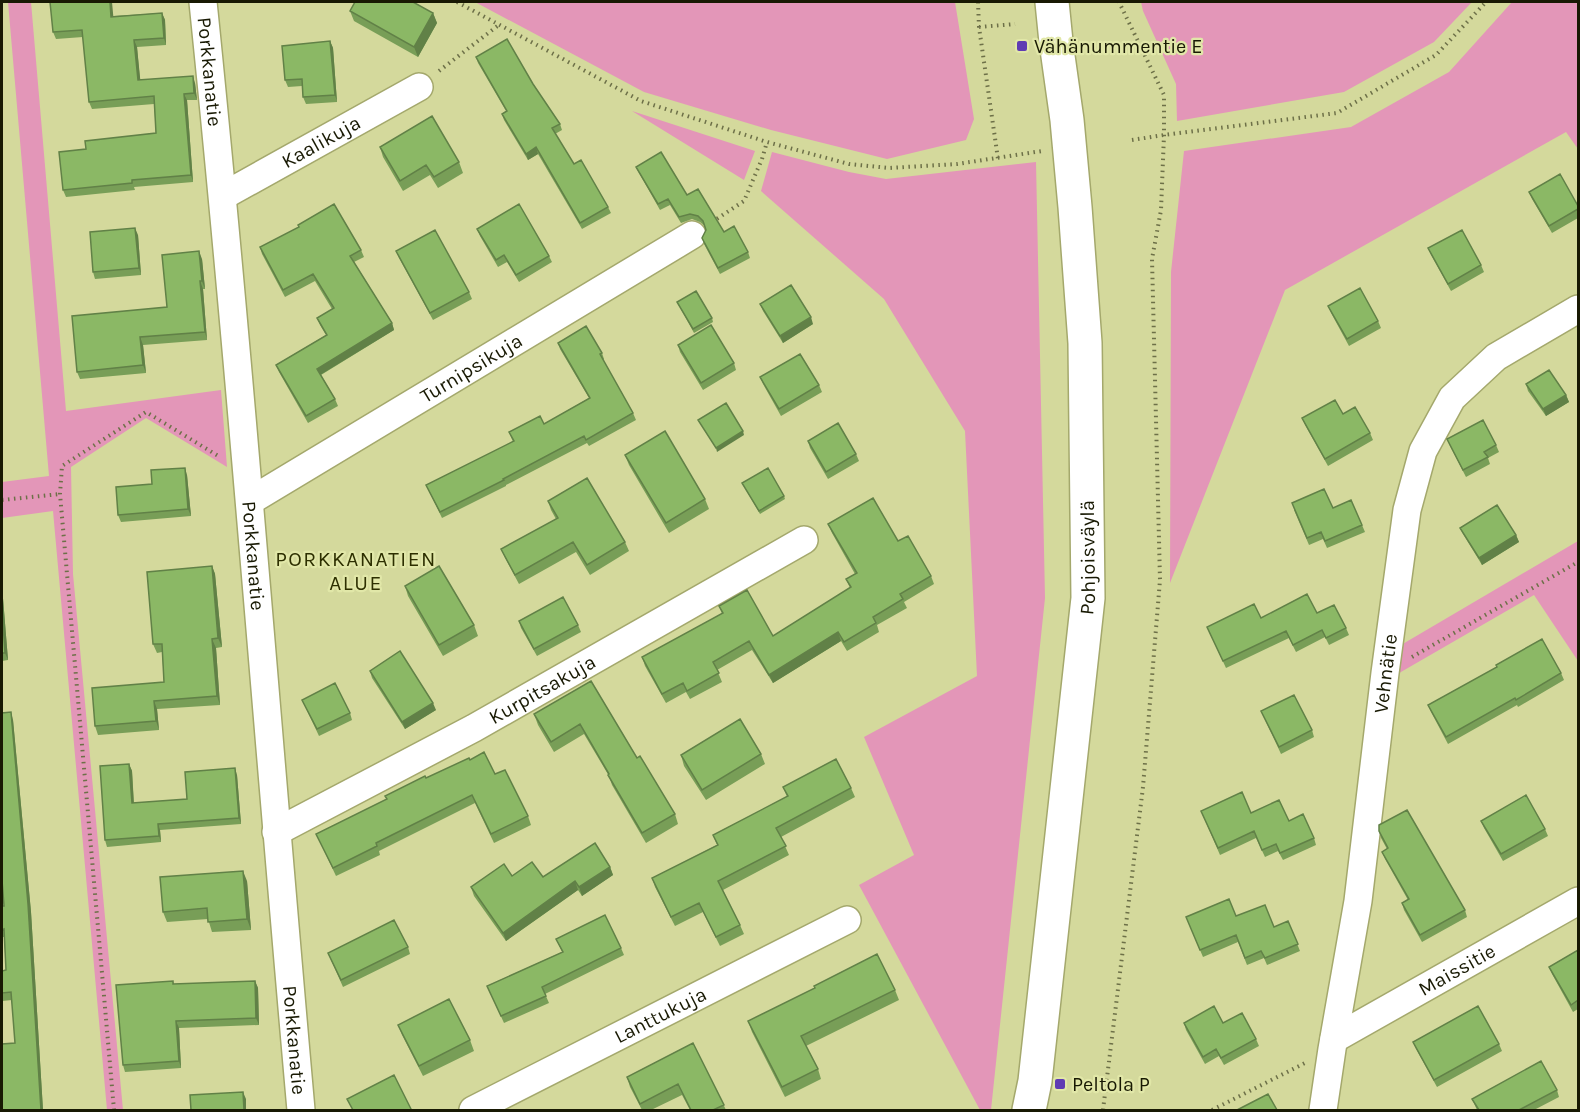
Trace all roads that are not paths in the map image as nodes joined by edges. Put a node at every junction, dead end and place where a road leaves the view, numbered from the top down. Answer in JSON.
{"nodes":[{"id":1,"x":203,"y":2,"type":"edge"},
{"id":2,"x":1052,"y":2,"type":"edge"},
{"id":3,"x":419,"y":87,"type":"road end"},
{"id":4,"x":223,"y":196,"type":"junction"},
{"id":5,"x":692,"y":235,"type":"road end"},
{"id":6,"x":1578,"y":309,"type":"edge"},
{"id":7,"x":250,"y":501,"type":"junction"},
{"id":8,"x":804,"y":540,"type":"dead end"},
{"id":9,"x":276,"y":832,"type":"junction"},
{"id":10,"x":1578,"y":901,"type":"edge"},
{"id":11,"x":847,"y":920,"type":"dead end"},
{"id":12,"x":1333,"y":1044,"type":"junction"},
{"id":13,"x":301,"y":1110,"type":"edge"},
{"id":14,"x":473,"y":1110,"type":"edge"},
{"id":15,"x":1029,"y":1110,"type":"edge"},
{"id":16,"x":1323,"y":1110,"type":"edge"}],
"edges":[{"from":1,"to":4,"type":"street","name":"Porkkanatie"},
{"from":2,"to":15,"type":"main road","name":"Pohjoisväylä"},
{"from":3,"to":4,"type":"street","name":"Kaalikuja"},
{"from":4,"to":7,"type":"street","name":"Porkkanatie"},
{"from":5,"to":7,"type":"street","name":"Turnipsikuja"},
{"from":6,"to":12,"type":"street","name":"Vehnätie"},
{"from":7,"to":9,"type":"street","name":"Porkkanatie"},
{"from":8,"to":9,"type":"street","name":"Kurpitsakuja"},
{"from":9,"to":13,"type":"street","name":"Porkkanatie"},
{"from":10,"to":12,"type":"street","name":"Maissitie"},
{"from":11,"to":14,"type":"street","name":"Lanttukuja"},
{"from":12,"to":16,"type":"street","name":"Vehnätie"}]}
